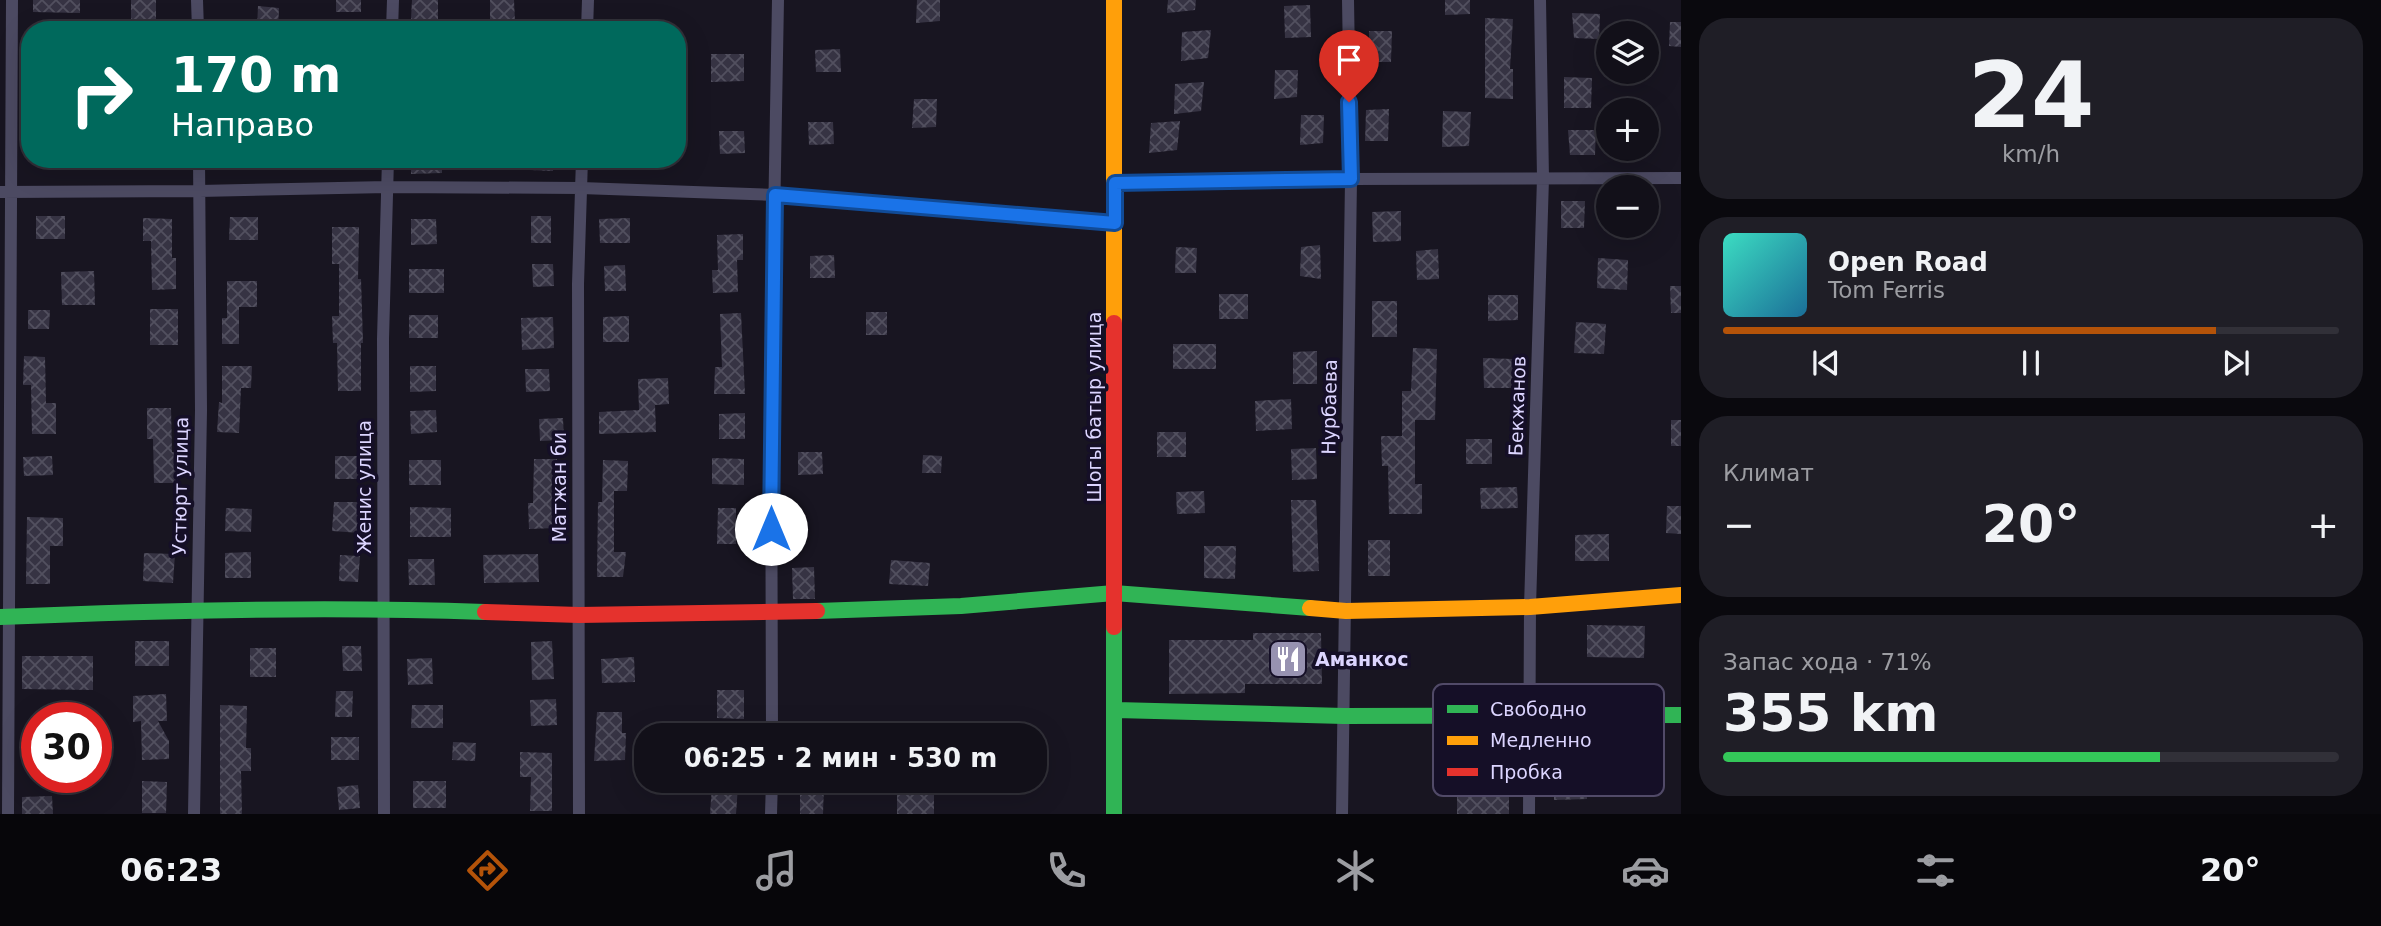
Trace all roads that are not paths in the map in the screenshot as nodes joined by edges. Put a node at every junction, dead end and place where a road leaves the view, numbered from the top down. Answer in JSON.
{"nodes":[{"id":1,"x":12,"y":0,"type":"edge"},
{"id":2,"x":197,"y":0,"type":"edge"},
{"id":3,"x":393,"y":0,"type":"edge"},
{"id":4,"x":588,"y":0,"type":"edge"},
{"id":5,"x":778,"y":0,"type":"edge"},
{"id":6,"x":1114,"y":0,"type":"edge"},
{"id":7,"x":1348,"y":0,"type":"edge"},
{"id":8,"x":1540,"y":0,"type":"edge"},
{"id":9,"x":198,"y":21,"type":"edge"},
{"id":10,"x":392,"y":21,"type":"edge"},
{"id":11,"x":587,"y":21,"type":"edge"},
{"id":12,"x":198,"y":168,"type":"edge"},
{"id":13,"x":388,"y":168,"type":"edge"},
{"id":14,"x":582,"y":168,"type":"edge"},
{"id":15,"x":1543,"y":178,"type":"junction"},
{"id":16,"x":1681,"y":178,"type":"edge"},
{"id":17,"x":1351,"y":179,"type":"junction"},
{"id":18,"x":1115,"y":183,"type":"junction"},
{"id":19,"x":387,"y":187,"type":"junction"},
{"id":20,"x":581,"y":188,"type":"junction"},
{"id":21,"x":199,"y":191,"type":"junction"},
{"id":22,"x":5,"y":192,"type":"edge"},
{"id":23,"x":775,"y":195,"type":"junction"},
{"id":24,"x":1115,"y":223,"type":"junction"},
{"id":25,"x":1114,"y":593,"type":"junction"},
{"id":26,"x":1681,"y":595,"type":"edge"},
{"id":27,"x":1530,"y":607,"type":"junction"},
{"id":28,"x":384,"y":608,"type":"junction"},
{"id":29,"x":198,"y":609,"type":"junction"},
{"id":30,"x":1346,"y":611,"type":"junction"},
{"id":31,"x":771,"y":613,"type":"junction"},
{"id":32,"x":579,"y":614,"type":"junction"},
{"id":33,"x":4,"y":617,"type":"edge"},
{"id":34,"x":1529,"y":684,"type":"edge"},
{"id":35,"x":1116,"y":710,"type":"junction"},
{"id":36,"x":1344,"y":716,"type":"junction"},
{"id":37,"x":1433,"y":716,"type":"edge"},
{"id":38,"x":772,"y":723,"type":"edge"},
{"id":39,"x":772,"y":793,"type":"edge"},
{"id":40,"x":1529,"y":796,"type":"edge"},
{"id":41,"x":8,"y":814,"type":"edge"},
{"id":42,"x":194,"y":814,"type":"edge"},
{"id":43,"x":384,"y":814,"type":"edge"},
{"id":44,"x":579,"y":814,"type":"edge"},
{"id":45,"x":771,"y":814,"type":"edge"},
{"id":46,"x":1114,"y":814,"type":"edge"},
{"id":47,"x":1342,"y":814,"type":"edge"},
{"id":48,"x":1529,"y":814,"type":"edge"}],
"edges":[{"from":1,"to":22,"type":"street"},
{"from":2,"to":9,"type":"street"},
{"from":3,"to":10,"type":"street"},
{"from":4,"to":11,"type":"street"},
{"from":5,"to":23,"type":"street"},
{"from":6,"to":18,"type":"street","name":"Шогы батыр улица"},
{"from":7,"to":17,"type":"street","name":"Нурбаева"},
{"from":8,"to":15,"type":"street","name":"Бекжанов"},
{"from":12,"to":21,"type":"street","name":"Устюрт улица"},
{"from":13,"to":19,"type":"street","name":"Женис улица"},
{"from":14,"to":20,"type":"street","name":"Матжан би"},
{"from":15,"to":16,"type":"street"},
{"from":15,"to":17,"type":"street"},
{"from":15,"to":27,"type":"street","name":"Бекжанов"},
{"from":17,"to":18,"type":"street"},
{"from":17,"to":30,"type":"street","name":"Нурбаева"},
{"from":18,"to":24,"type":"street","name":"Шогы батыр улица"},
{"from":19,"to":20,"type":"street"},
{"from":19,"to":21,"type":"street"},
{"from":19,"to":28,"type":"street","name":"Женис улица"},
{"from":20,"to":23,"type":"street"},
{"from":20,"to":32,"type":"street","name":"Матжан би"},
{"from":21,"to":22,"type":"street"},
{"from":21,"to":29,"type":"street","name":"Устюрт улица"},
{"from":22,"to":33,"type":"street"},
{"from":23,"to":24,"type":"street"},
{"from":23,"to":31,"type":"street"},
{"from":24,"to":25,"type":"street","name":"Шогы батыр улица"},
{"from":25,"to":30,"type":"street"},
{"from":25,"to":31,"type":"street"},
{"from":25,"to":35,"type":"street","name":"Шогы батыр улица"},
{"from":26,"to":27,"type":"street"},
{"from":27,"to":30,"type":"street"},
{"from":27,"to":34,"type":"street","name":"Бекжанов"},
{"from":28,"to":29,"type":"street"},
{"from":28,"to":32,"type":"street"},
{"from":28,"to":43,"type":"street","name":"Женис улица"},
{"from":29,"to":33,"type":"street"},
{"from":29,"to":42,"type":"street","name":"Устюрт улица"},
{"from":30,"to":36,"type":"street","name":"Нурбаева"},
{"from":31,"to":32,"type":"street"},
{"from":31,"to":38,"type":"street"},
{"from":32,"to":44,"type":"street","name":"Матжан би"},
{"from":33,"to":41,"type":"street"},
{"from":35,"to":36,"type":"street"},
{"from":35,"to":46,"type":"street","name":"Шогы батыр улица"},
{"from":36,"to":37,"type":"street"},
{"from":36,"to":47,"type":"street","name":"Нурбаева"},
{"from":39,"to":45,"type":"street"},
{"from":40,"to":48,"type":"street","name":"Бекжанов"}]}
